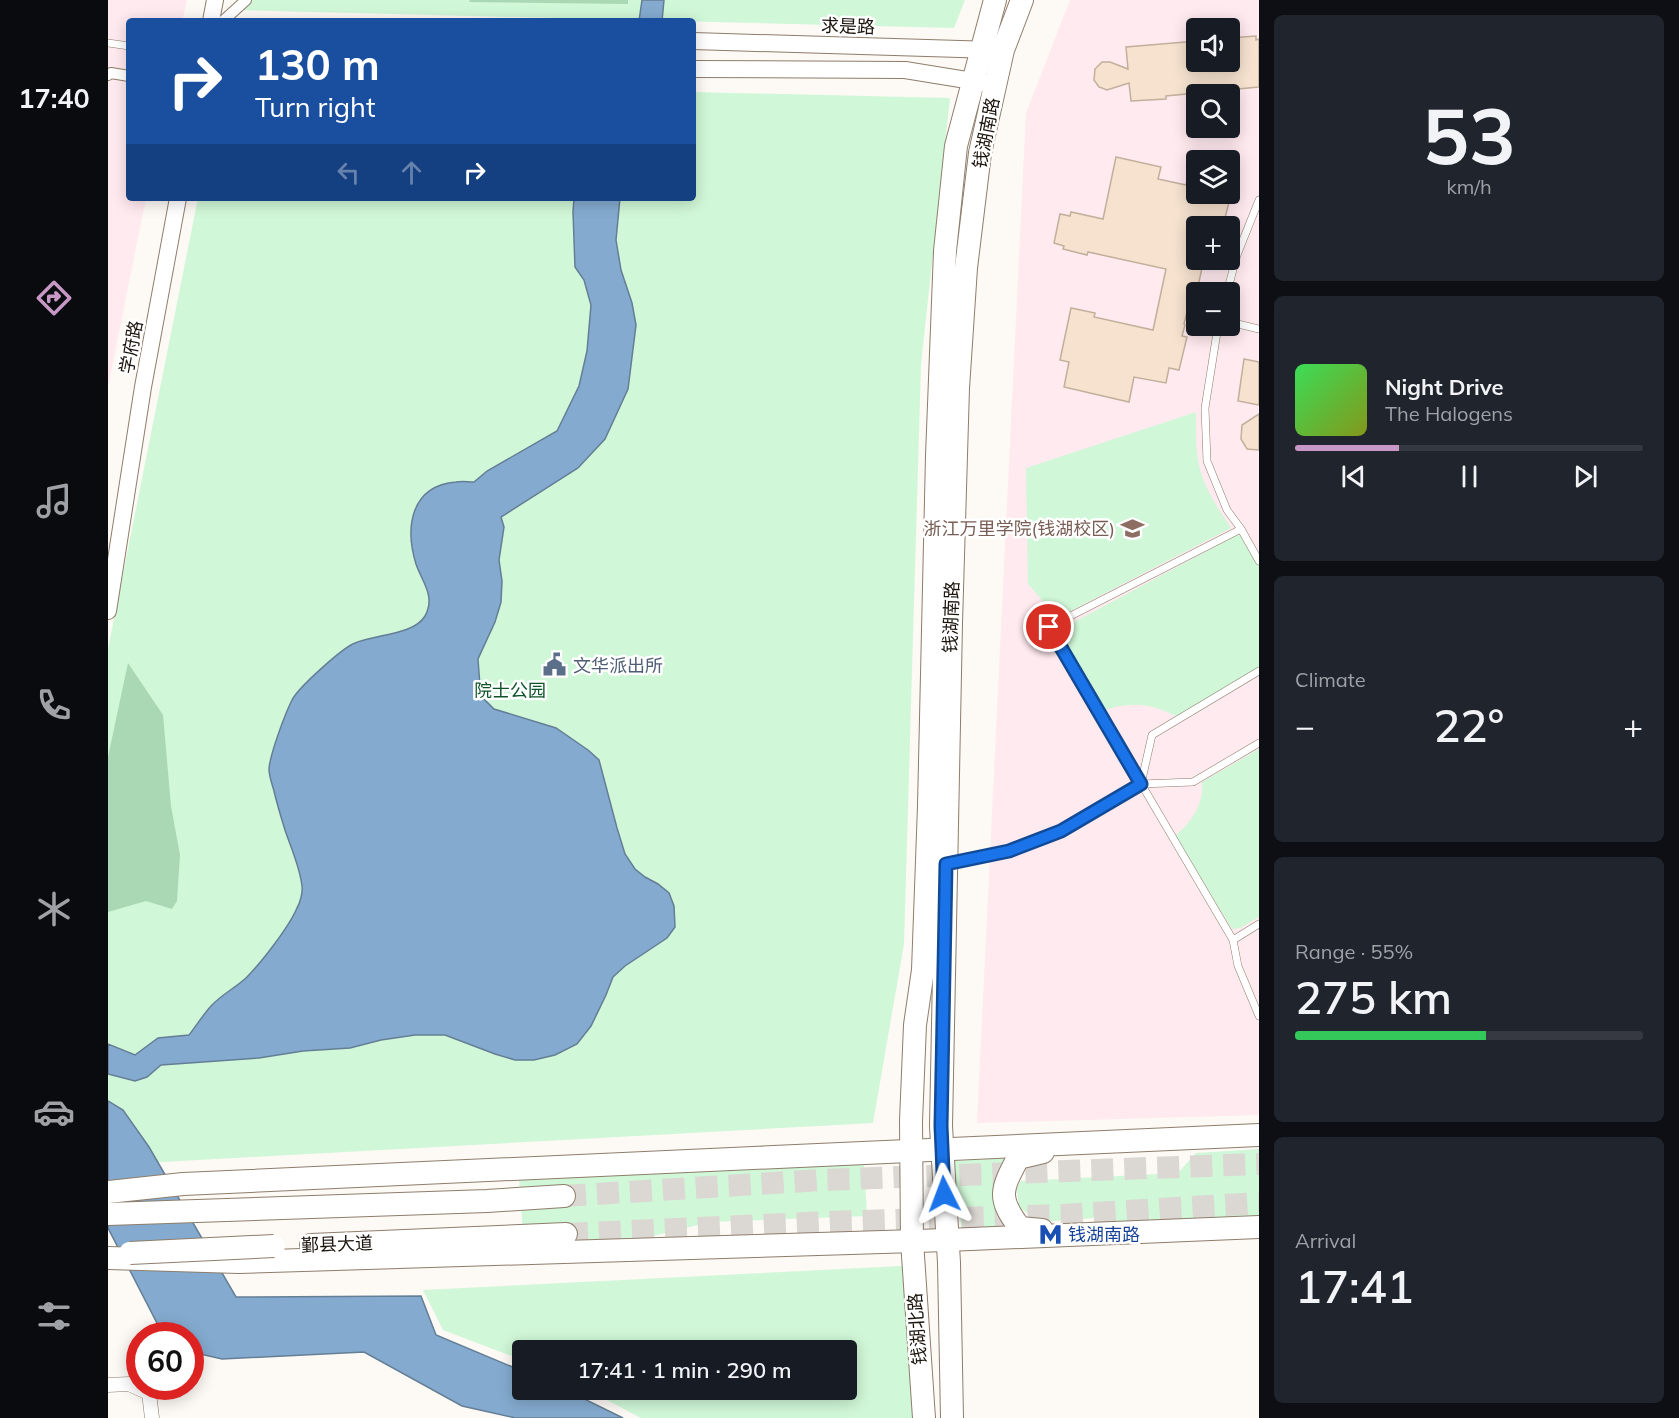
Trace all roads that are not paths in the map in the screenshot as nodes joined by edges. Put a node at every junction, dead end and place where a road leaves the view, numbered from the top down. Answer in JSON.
{"nodes":[{"id":1,"x":215,"y":0,"type":"edge"},
{"id":2,"x":246,"y":0,"type":"edge"},
{"id":3,"x":995,"y":0,"type":"edge"},
{"id":4,"x":1022,"y":0,"type":"edge"},
{"id":5,"x":212,"y":18,"type":"edge"},
{"id":6,"x":226,"y":18,"type":"edge"},
{"id":7,"x":696,"y":41,"type":"edge"},
{"id":8,"x":108,"y":43,"type":"edge"},
{"id":9,"x":126,"y":46,"type":"edge"},
{"id":10,"x":992,"y":50,"type":"junction"},
{"id":11,"x":696,"y":69,"type":"edge"},
{"id":12,"x":108,"y":75,"type":"edge"},
{"id":13,"x":126,"y":76,"type":"edge"},
{"id":14,"x":973,"y":81,"type":"junction"},
{"id":15,"x":995,"y":84,"type":"junction"},
{"id":16,"x":1259,"y":200,"type":"edge"},
{"id":17,"x":177,"y":201,"type":"edge"},
{"id":18,"x":1230,"y":282,"type":"edge"},
{"id":19,"x":1240,"y":324,"type":"edge"},
{"id":20,"x":1259,"y":329,"type":"edge"},
{"id":21,"x":1216,"y":336,"type":"edge"},
{"id":22,"x":1241,"y":529,"type":"junction"},
{"id":23,"x":1259,"y":561,"type":"edge"},
{"id":24,"x":108,"y":611,"type":"edge"},
{"id":25,"x":1259,"y":671,"type":"edge"},
{"id":26,"x":1259,"y":743,"type":"edge"},
{"id":27,"x":1141,"y":784,"type":"junction"},
{"id":28,"x":946,"y":864,"type":"junction"},
{"id":29,"x":1259,"y":924,"type":"edge"},
{"id":30,"x":1233,"y":940,"type":"junction"},
{"id":31,"x":1259,"y":1016,"type":"edge"},
{"id":32,"x":1259,"y":1135,"type":"edge"},
{"id":33,"x":1085,"y":1143,"type":"junction"},
{"id":34,"x":942,"y":1150,"type":"junction"},
{"id":35,"x":911,"y":1152,"type":"junction"},
{"id":36,"x":108,"y":1192,"type":"edge"},
{"id":37,"x":564,"y":1196,"type":"tunnel mouth"},
{"id":38,"x":108,"y":1214,"type":"edge"},
{"id":39,"x":1259,"y":1227,"type":"edge"},
{"id":40,"x":566,"y":1234,"type":"tunnel mouth"},
{"id":41,"x":1096,"y":1234,"type":"junction"},
{"id":42,"x":947,"y":1240,"type":"junction"},
{"id":43,"x":912,"y":1241,"type":"junction"},
{"id":44,"x":116,"y":1256,"type":"edge"},
{"id":45,"x":108,"y":1385,"type":"edge"},
{"id":46,"x":152,"y":1418,"type":"edge"},
{"id":47,"x":924,"y":1418,"type":"edge"},
{"id":48,"x":952,"y":1418,"type":"edge"}],
"edges":[{"from":1,"to":5,"type":"street"},
{"from":2,"to":6,"type":"street"},
{"from":3,"to":10,"type":"main road","name":"钱湖南路"},
{"from":4,"to":10,"type":"main road","name":"钱湖南路"},
{"from":7,"to":10,"type":"street","name":"求是路"},
{"from":8,"to":9,"type":"lane"},
{"from":10,"to":14,"type":"main road","name":"钱湖南路"},
{"from":10,"to":15,"type":"main road","name":"钱湖南路"},
{"from":11,"to":14,"type":"street"},
{"from":12,"to":13,"type":"street"},
{"from":14,"to":15,"type":"street"},
{"from":14,"to":35,"type":"main road","name":"钱湖南路"},
{"from":15,"to":28,"type":"main road","name":"钱湖南路"},
{"from":16,"to":18,"type":"lane"},
{"from":17,"to":24,"type":"street","name":"学府路"},
{"from":19,"to":20,"type":"lane"},
{"from":21,"to":22,"type":"lane"},
{"from":22,"to":23,"type":"lane"},
{"from":22,"to":27,"type":"lane"},
{"from":25,"to":27,"type":"lane"},
{"from":26,"to":27,"type":"lane"},
{"from":27,"to":28,"type":"lane"},
{"from":27,"to":30,"type":"lane"},
{"from":28,"to":34,"type":"main road","name":"钱湖南路"},
{"from":29,"to":30,"type":"lane"},
{"from":30,"to":31,"type":"lane"},
{"from":32,"to":33,"type":"main road"},
{"from":33,"to":34,"type":"main road"},
{"from":33,"to":41,"type":"main road"},
{"from":34,"to":35,"type":"main road"},
{"from":34,"to":42,"type":"main road","name":"钱湖南路"},
{"from":35,"to":36,"type":"main road"},
{"from":35,"to":43,"type":"main road","name":"钱湖南路"},
{"from":37,"to":38,"type":"main road","name":"鄞县大道"},
{"from":39,"to":41,"type":"main road"},
{"from":40,"to":44,"type":"main road","name":"鄞县大道","bridge":true},
{"from":41,"to":42,"type":"main road"},
{"from":42,"to":43,"type":"main road"},
{"from":42,"to":48,"type":"main road","name":"钱湖北路"},
{"from":43,"to":44,"type":"main road"},
{"from":43,"to":47,"type":"main road","name":"钱湖北路"},
{"from":45,"to":46,"type":"street"}]}
